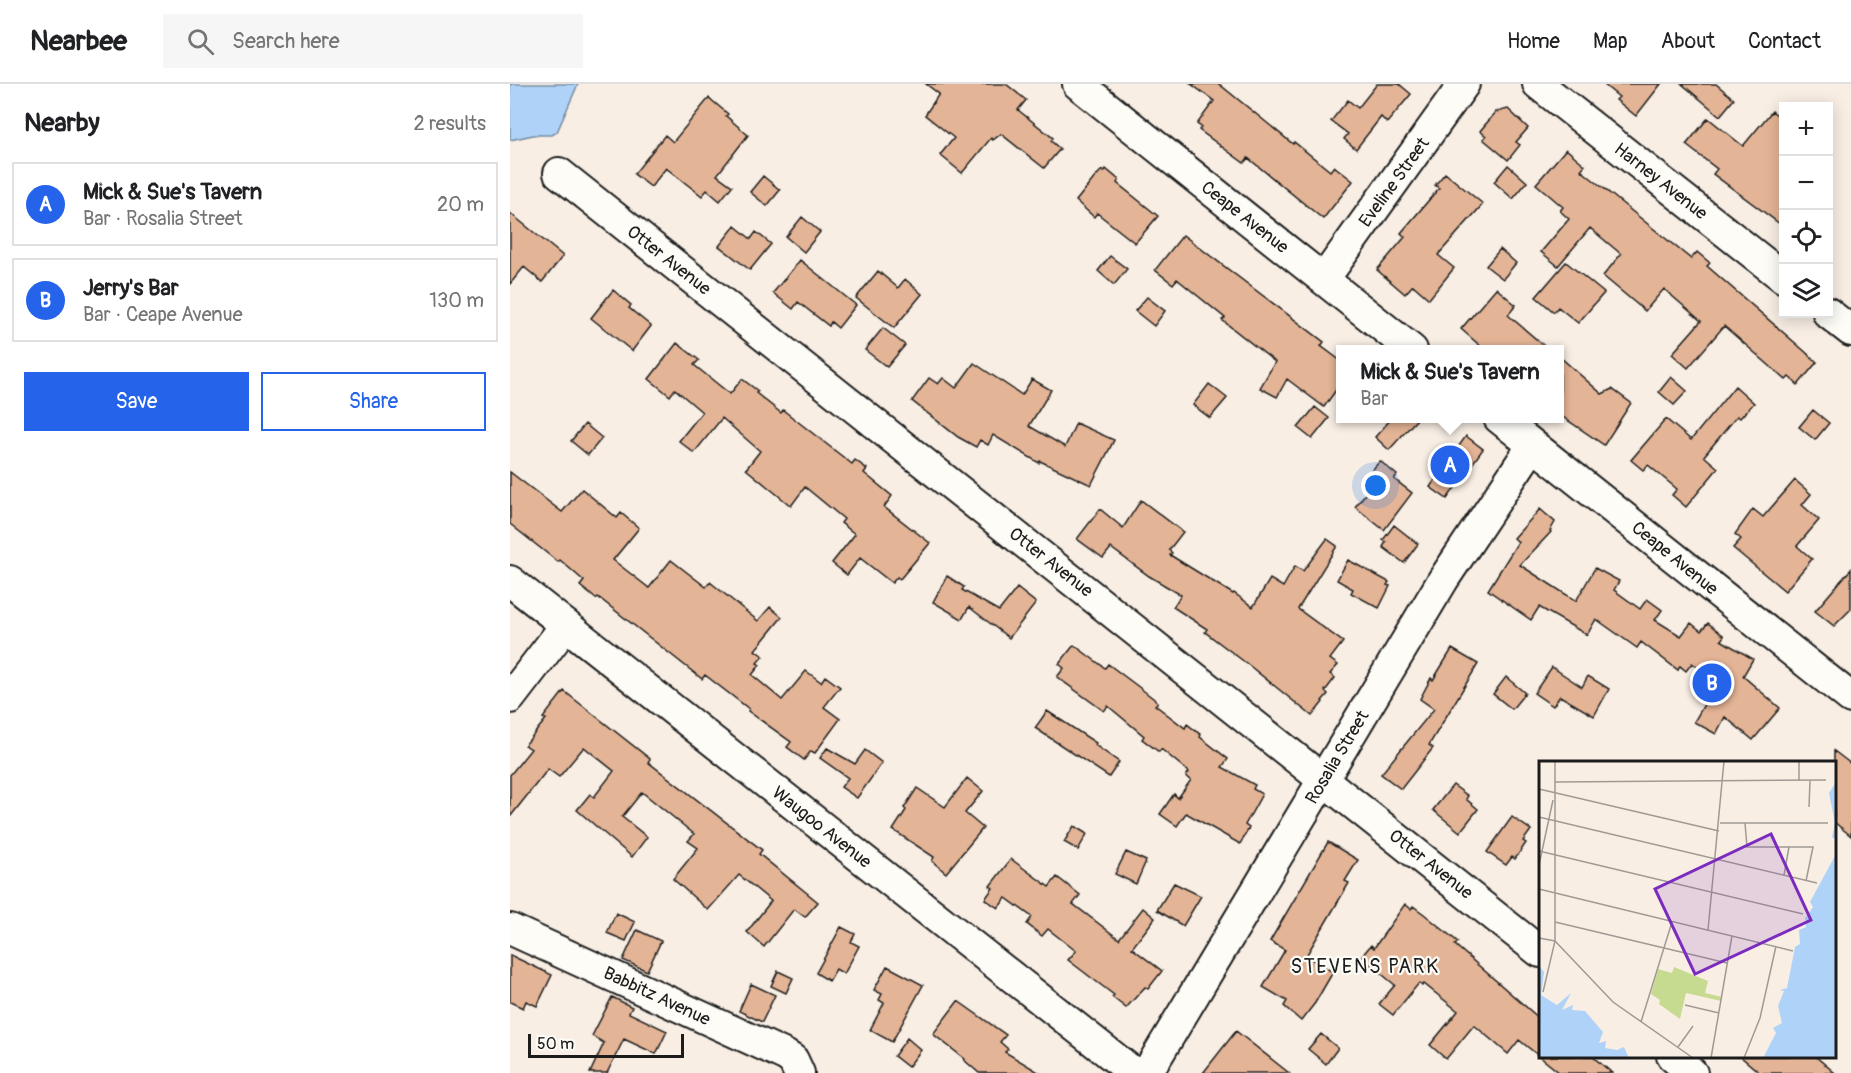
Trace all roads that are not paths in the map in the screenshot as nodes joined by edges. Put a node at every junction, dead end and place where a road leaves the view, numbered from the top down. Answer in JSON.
{"nodes":[{"id":1,"x":1078,"y":84,"type":"edge"},
{"id":2,"x":1464,"y":84,"type":"edge"},
{"id":3,"x":1538,"y":84,"type":"edge"},
{"id":4,"x":559,"y":173,"type":"dead end"},
{"id":5,"x":1779,"y":274,"type":"edge"},
{"id":6,"x":1324,"y":279,"type":"junction"},
{"id":7,"x":1833,"y":318,"type":"edge"},
{"id":8,"x":1851,"y":331,"type":"edge"},
{"id":9,"x":1406,"y":345,"type":"edge"},
{"id":10,"x":1506,"y":423,"type":"edge"},
{"id":11,"x":1533,"y":445,"type":"junction"},
{"id":12,"x":510,"y":581,"type":"edge"},
{"id":13,"x":566,"y":625,"type":"junction"},
{"id":14,"x":1845,"y":682,"type":"edge"},
{"id":15,"x":510,"y":698,"type":"edge"},
{"id":16,"x":1324,"y":779,"type":"junction"},
{"id":17,"x":510,"y":929,"type":"edge"},
{"id":18,"x":1539,"y":951,"type":"edge"},
{"id":19,"x":1674,"y":1058,"type":"edge"},
{"id":20,"x":799,"y":1071,"type":"edge"},
{"id":21,"x":1134,"y":1073,"type":"edge"},
{"id":22,"x":1148,"y":1073,"type":"edge"},
{"id":23,"x":1692,"y":1073,"type":"edge"}],
"edges":[{"from":1,"to":6,"type":"street","name":"Ceape Avenue"},
{"from":2,"to":6,"type":"street","name":"Eveline Street"},
{"from":3,"to":5,"type":"street","name":"Harney Avenue"},
{"from":4,"to":16,"type":"street","name":"Otter Avenue"},
{"from":6,"to":9,"type":"street","name":"Ceape Avenue"},
{"from":7,"to":8,"type":"street"},
{"from":10,"to":11,"type":"street","name":"Ceape Avenue"},
{"from":11,"to":14,"type":"street","name":"Ceape Avenue"},
{"from":11,"to":16,"type":"street","name":"Rosalia Street"},
{"from":12,"to":13,"type":"street","name":"Waugoo Avenue"},
{"from":13,"to":15,"type":"street"},
{"from":13,"to":21,"type":"street","name":"Waugoo Avenue"},
{"from":16,"to":18,"type":"street","name":"Otter Avenue"},
{"from":16,"to":22,"type":"street","name":"Rosalia Street"},
{"from":17,"to":20,"type":"street","name":"Babbitz Avenue"},
{"from":19,"to":23,"type":"street"}]}
